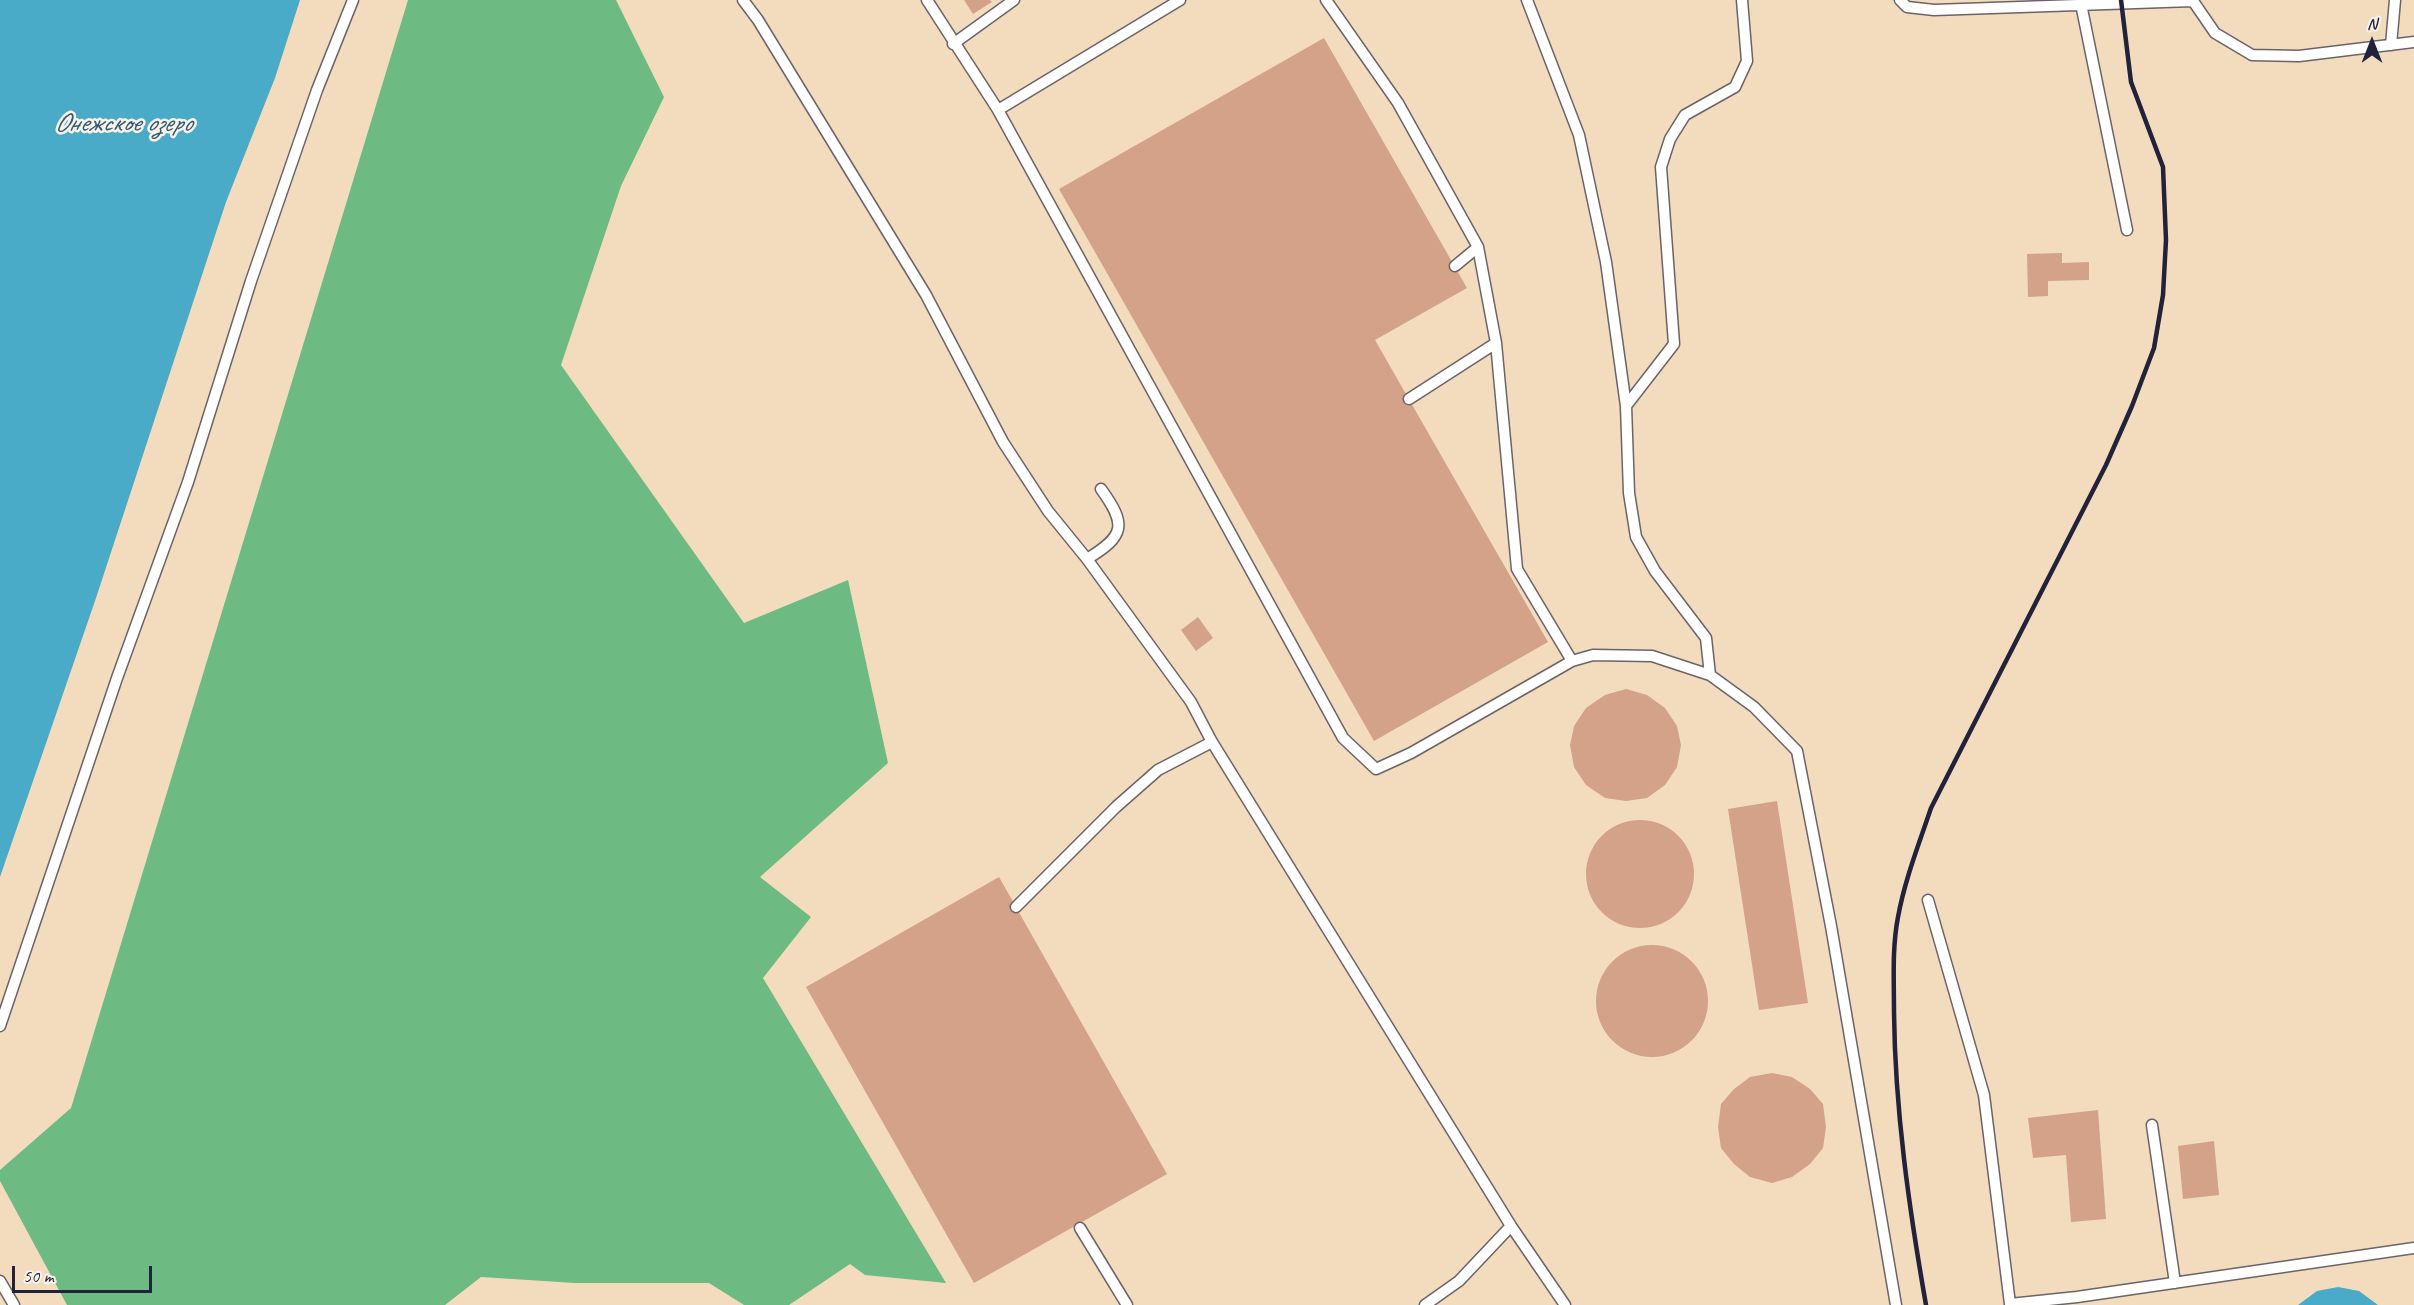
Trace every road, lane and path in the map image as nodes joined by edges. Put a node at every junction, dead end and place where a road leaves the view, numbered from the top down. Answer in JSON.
{"nodes":[{"id":1,"x":353,"y":0,"type":"edge"},
{"id":2,"x":742,"y":0,"type":"edge"},
{"id":3,"x":927,"y":0,"type":"edge"},
{"id":4,"x":1014,"y":0,"type":"edge"},
{"id":5,"x":1180,"y":0,"type":"edge"},
{"id":6,"x":1326,"y":0,"type":"edge"},
{"id":7,"x":1527,"y":0,"type":"edge"},
{"id":8,"x":1742,"y":0,"type":"edge"},
{"id":9,"x":1900,"y":0,"type":"edge"},
{"id":10,"x":2395,"y":0,"type":"edge"},
{"id":11,"x":2193,"y":1,"type":"edge"},
{"id":12,"x":2081,"y":4,"type":"junction"},
{"id":13,"x":2414,"y":42,"type":"edge"},
{"id":14,"x":952,"y":44,"type":"junction"},
{"id":15,"x":2391,"y":45,"type":"junction"},
{"id":16,"x":998,"y":110,"type":"junction"},
{"id":17,"x":2127,"y":230,"type":"dead end"},
{"id":18,"x":1478,"y":248,"type":"junction"},
{"id":19,"x":1455,"y":266,"type":"dead end"},
{"id":20,"x":1496,"y":343,"type":"junction"},
{"id":21,"x":1409,"y":399,"type":"dead end"},
{"id":22,"x":1626,"y":406,"type":"junction"},
{"id":23,"x":1101,"y":489,"type":"dead end"},
{"id":24,"x":1087,"y":559,"type":"junction"},
{"id":25,"x":1572,"y":661,"type":"junction"},
{"id":26,"x":1710,"y":675,"type":"junction"},
{"id":27,"x":1212,"y":742,"type":"junction"},
{"id":28,"x":1928,"y":900,"type":"dead end"},
{"id":29,"x":1016,"y":908,"type":"dead end"},
{"id":30,"x":0,"y":1026,"type":"edge"},
{"id":31,"x":2152,"y":1125,"type":"dead end"},
{"id":32,"x":1512,"y":1226,"type":"junction"},
{"id":33,"x":1080,"y":1228,"type":"dead end"},
{"id":34,"x":2414,"y":1248,"type":"edge"},
{"id":35,"x":0,"y":1281,"type":"edge"},
{"id":36,"x":2175,"y":1283,"type":"junction"},
{"id":37,"x":14,"y":1305,"type":"edge"},
{"id":38,"x":1127,"y":1305,"type":"edge"},
{"id":39,"x":1425,"y":1305,"type":"edge"},
{"id":40,"x":1565,"y":1305,"type":"edge"},
{"id":41,"x":1896,"y":1305,"type":"edge"}],
"edges":[{"from":1,"to":30,"type":"lane"},
{"from":2,"to":24,"type":"lane"},
{"from":3,"to":14,"type":"lane"},
{"from":4,"to":14,"type":"lane"},
{"from":5,"to":16,"type":"lane"},
{"from":6,"to":18,"type":"lane"},
{"from":7,"to":22,"type":"lane"},
{"from":8,"to":22,"type":"lane"},
{"from":9,"to":12,"type":"lane"},
{"from":10,"to":15,"type":"lane"},
{"from":11,"to":12,"type":"lane"},
{"from":11,"to":15,"type":"lane"},
{"from":12,"to":17,"type":"lane"},
{"from":13,"to":15,"type":"lane"},
{"from":14,"to":16,"type":"lane"},
{"from":16,"to":25,"type":"lane"},
{"from":18,"to":19,"type":"lane"},
{"from":18,"to":20,"type":"lane"},
{"from":20,"to":21,"type":"lane"},
{"from":20,"to":25,"type":"lane"},
{"from":22,"to":26,"type":"lane"},
{"from":23,"to":24,"type":"lane"},
{"from":24,"to":27,"type":"lane"},
{"from":25,"to":26,"type":"lane"},
{"from":26,"to":41,"type":"lane"},
{"from":27,"to":29,"type":"lane"},
{"from":27,"to":32,"type":"lane"},
{"from":28,"to":36,"type":"lane"},
{"from":31,"to":36,"type":"lane"},
{"from":32,"to":39,"type":"lane"},
{"from":32,"to":40,"type":"lane"},
{"from":33,"to":38,"type":"lane"},
{"from":34,"to":36,"type":"lane"},
{"from":35,"to":37,"type":"lane"}]}
